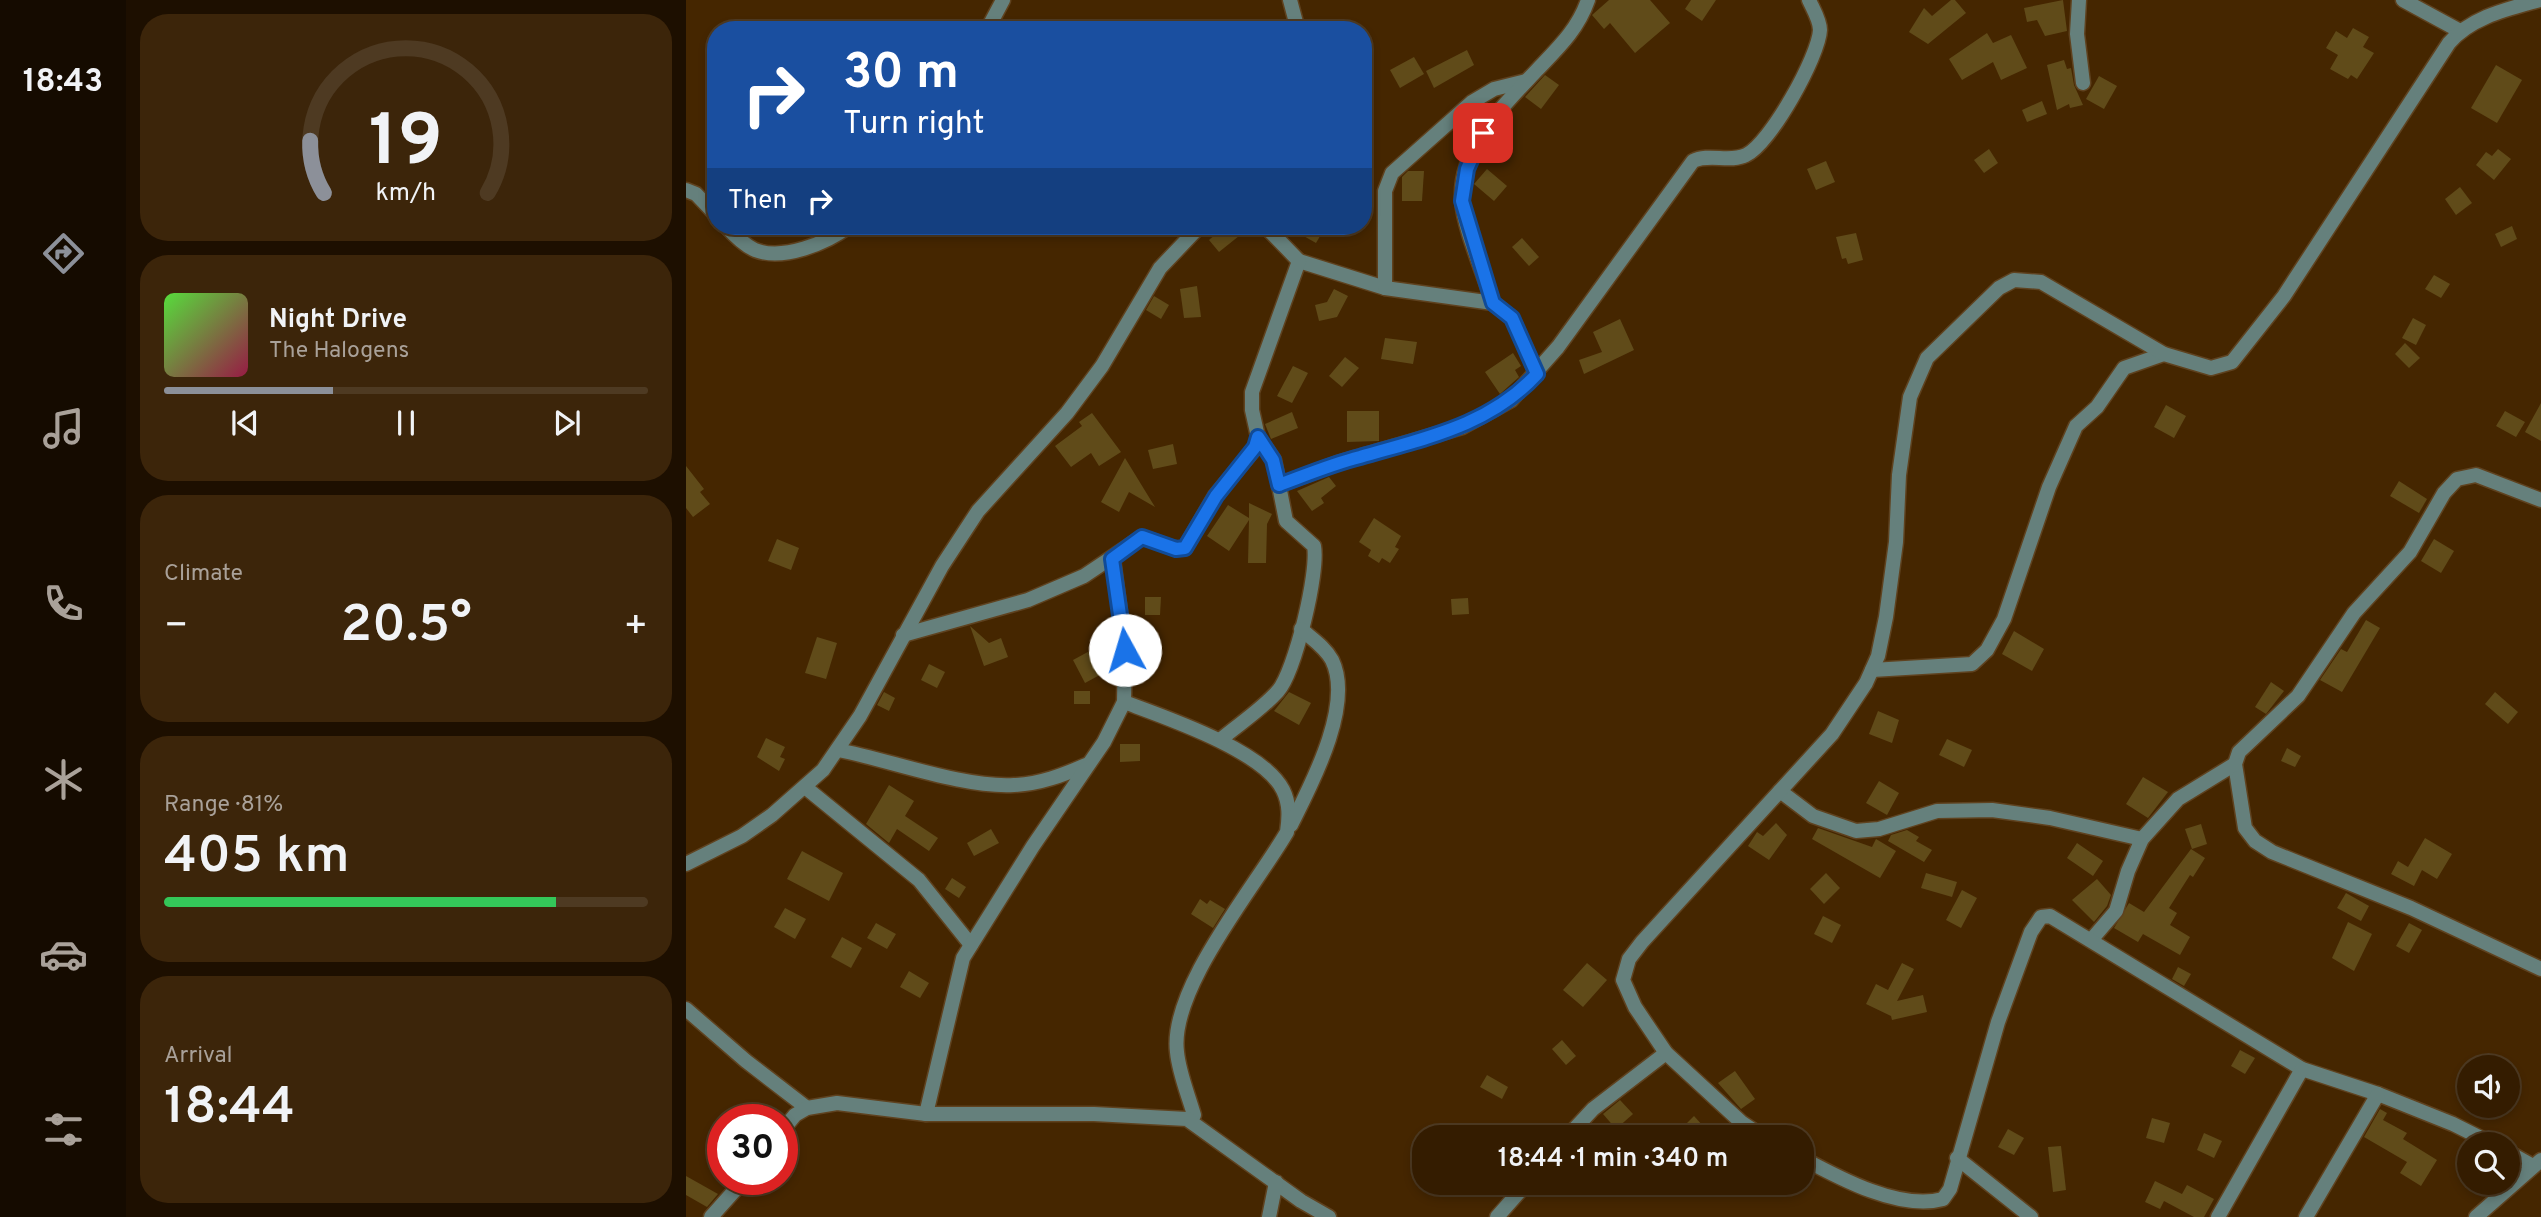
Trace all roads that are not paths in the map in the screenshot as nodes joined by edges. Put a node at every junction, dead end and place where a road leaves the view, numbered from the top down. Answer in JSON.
{"nodes":[{"id":1,"x":1003,"y":0,"type":"edge"},
{"id":2,"x":1290,"y":0,"type":"edge"},
{"id":3,"x":1588,"y":0,"type":"edge"},
{"id":4,"x":1809,"y":0,"type":"edge"},
{"id":5,"x":2079,"y":0,"type":"edge"},
{"id":6,"x":2403,"y":0,"type":"edge"},
{"id":7,"x":2540,"y":0,"type":"edge"},
{"id":8,"x":2503,"y":6,"type":"edge"},
{"id":9,"x":991,"y":21,"type":"edge"},
{"id":10,"x":1296,"y":21,"type":"edge"},
{"id":11,"x":2460,"y":31,"type":"junction"},
{"id":12,"x":1527,"y":81,"type":"junction"},
{"id":13,"x":2083,"y":83,"type":"dead end"},
{"id":14,"x":686,"y":190,"type":"edge"},
{"id":15,"x":707,"y":206,"type":"edge"},
{"id":16,"x":736,"y":235,"type":"edge"},
{"id":17,"x":831,"y":235,"type":"edge"},
{"id":18,"x":1191,"y":235,"type":"edge"},
{"id":19,"x":1274,"y":235,"type":"edge"},
{"id":20,"x":1299,"y":261,"type":"junction"},
{"id":21,"x":1385,"y":288,"type":"junction"},
{"id":22,"x":1493,"y":303,"type":"junction"},
{"id":23,"x":2164,"y":354,"type":"junction"},
{"id":24,"x":1537,"y":374,"type":"junction"},
{"id":25,"x":1258,"y":437,"type":"junction"},
{"id":26,"x":1279,"y":485,"type":"junction"},
{"id":27,"x":2541,"y":500,"type":"edge"},
{"id":28,"x":1112,"y":559,"type":"junction"},
{"id":29,"x":1301,"y":629,"type":"junction"},
{"id":30,"x":903,"y":635,"type":"junction"},
{"id":31,"x":1872,"y":670,"type":"junction"},
{"id":32,"x":1124,"y":702,"type":"junction"},
{"id":33,"x":1220,"y":740,"type":"junction"},
{"id":34,"x":838,"y":750,"type":"junction"},
{"id":35,"x":2235,"y":764,"type":"junction"},
{"id":36,"x":1087,"y":765,"type":"junction"},
{"id":37,"x":806,"y":787,"type":"junction"},
{"id":38,"x":1780,"y":791,"type":"junction"},
{"id":39,"x":1287,"y":832,"type":"junction"},
{"id":40,"x":2142,"y":839,"type":"junction"},
{"id":41,"x":686,"y":864,"type":"edge"},
{"id":42,"x":2092,"y":939,"type":"junction"},
{"id":43,"x":971,"y":945,"type":"junction"},
{"id":44,"x":2541,"y":969,"type":"edge"},
{"id":45,"x":686,"y":1009,"type":"edge"},
{"id":46,"x":1666,"y":1053,"type":"junction"},
{"id":47,"x":2302,"y":1069,"type":"junction"},
{"id":48,"x":2378,"y":1094,"type":"junction"},
{"id":49,"x":807,"y":1108,"type":"junction"},
{"id":50,"x":798,"y":1113,"type":"edge"},
{"id":51,"x":926,"y":1114,"type":"junction"},
{"id":52,"x":1194,"y":1115,"type":"dead end"},
{"id":53,"x":1578,"y":1125,"type":"edge"},
{"id":54,"x":1746,"y":1125,"type":"edge"},
{"id":55,"x":2469,"y":1132,"type":"edge"},
{"id":56,"x":2520,"y":1157,"type":"edge"},
{"id":57,"x":1957,"y":1158,"type":"junction"},
{"id":58,"x":2537,"y":1163,"type":"edge"},
{"id":59,"x":1814,"y":1164,"type":"edge"},
{"id":60,"x":1276,"y":1182,"type":"junction"},
{"id":61,"x":731,"y":1195,"type":"edge"},
{"id":62,"x":1516,"y":1195,"type":"edge"},
{"id":63,"x":711,"y":1217,"type":"edge"},
{"id":64,"x":1269,"y":1217,"type":"edge"},
{"id":65,"x":1329,"y":1217,"type":"edge"},
{"id":66,"x":1497,"y":1217,"type":"edge"},
{"id":67,"x":2032,"y":1217,"type":"edge"},
{"id":68,"x":2218,"y":1217,"type":"edge"},
{"id":69,"x":2306,"y":1217,"type":"edge"},
{"id":70,"x":2476,"y":1217,"type":"edge"}],
"edges":[{"from":1,"to":9,"type":"street"},
{"from":2,"to":10,"type":"street"},
{"from":3,"to":12,"type":"street"},
{"from":4,"to":24,"type":"street"},
{"from":5,"to":13,"type":"street"},
{"from":6,"to":11,"type":"street"},
{"from":7,"to":8,"type":"street"},
{"from":8,"to":11,"type":"street"},
{"from":11,"to":23,"type":"street"},
{"from":12,"to":21,"type":"street"},
{"from":12,"to":22,"type":"street"},
{"from":14,"to":15,"type":"street"},
{"from":16,"to":17,"type":"street"},
{"from":18,"to":30,"type":"street"},
{"from":19,"to":20,"type":"street"},
{"from":20,"to":21,"type":"street"},
{"from":20,"to":25,"type":"street"},
{"from":21,"to":22,"type":"street"},
{"from":22,"to":24,"type":"street"},
{"from":23,"to":31,"type":"street"},
{"from":23,"to":31,"type":"street"},
{"from":24,"to":26,"type":"street"},
{"from":25,"to":26,"type":"street"},
{"from":25,"to":28,"type":"street"},
{"from":26,"to":29,"type":"street"},
{"from":27,"to":35,"type":"street"},
{"from":28,"to":30,"type":"street"},
{"from":28,"to":32,"type":"street"},
{"from":29,"to":33,"type":"street"},
{"from":29,"to":39,"type":"street"},
{"from":30,"to":34,"type":"street"},
{"from":31,"to":38,"type":"street"},
{"from":32,"to":33,"type":"street"},
{"from":32,"to":36,"type":"street"},
{"from":33,"to":39,"type":"street"},
{"from":34,"to":36,"type":"street"},
{"from":34,"to":37,"type":"street"},
{"from":35,"to":40,"type":"street"},
{"from":35,"to":44,"type":"street"},
{"from":36,"to":43,"type":"street"},
{"from":37,"to":41,"type":"street"},
{"from":37,"to":43,"type":"street"},
{"from":38,"to":40,"type":"street"},
{"from":38,"to":46,"type":"street"},
{"from":39,"to":52,"type":"street"},
{"from":40,"to":42,"type":"street"},
{"from":42,"to":47,"type":"street"},
{"from":42,"to":57,"type":"street"},
{"from":43,"to":51,"type":"street"},
{"from":45,"to":49,"type":"street"},
{"from":46,"to":53,"type":"street"},
{"from":46,"to":54,"type":"street"},
{"from":47,"to":48,"type":"street"},
{"from":47,"to":68,"type":"street"},
{"from":48,"to":55,"type":"street"},
{"from":48,"to":69,"type":"street"},
{"from":49,"to":50,"type":"street"},
{"from":49,"to":51,"type":"street"},
{"from":51,"to":60,"type":"street"},
{"from":56,"to":58,"type":"street"},
{"from":57,"to":59,"type":"street"},
{"from":57,"to":67,"type":"street"},
{"from":58,"to":70,"type":"street"},
{"from":60,"to":64,"type":"street"},
{"from":60,"to":65,"type":"street"},
{"from":61,"to":63,"type":"street"},
{"from":62,"to":66,"type":"street"}]}
